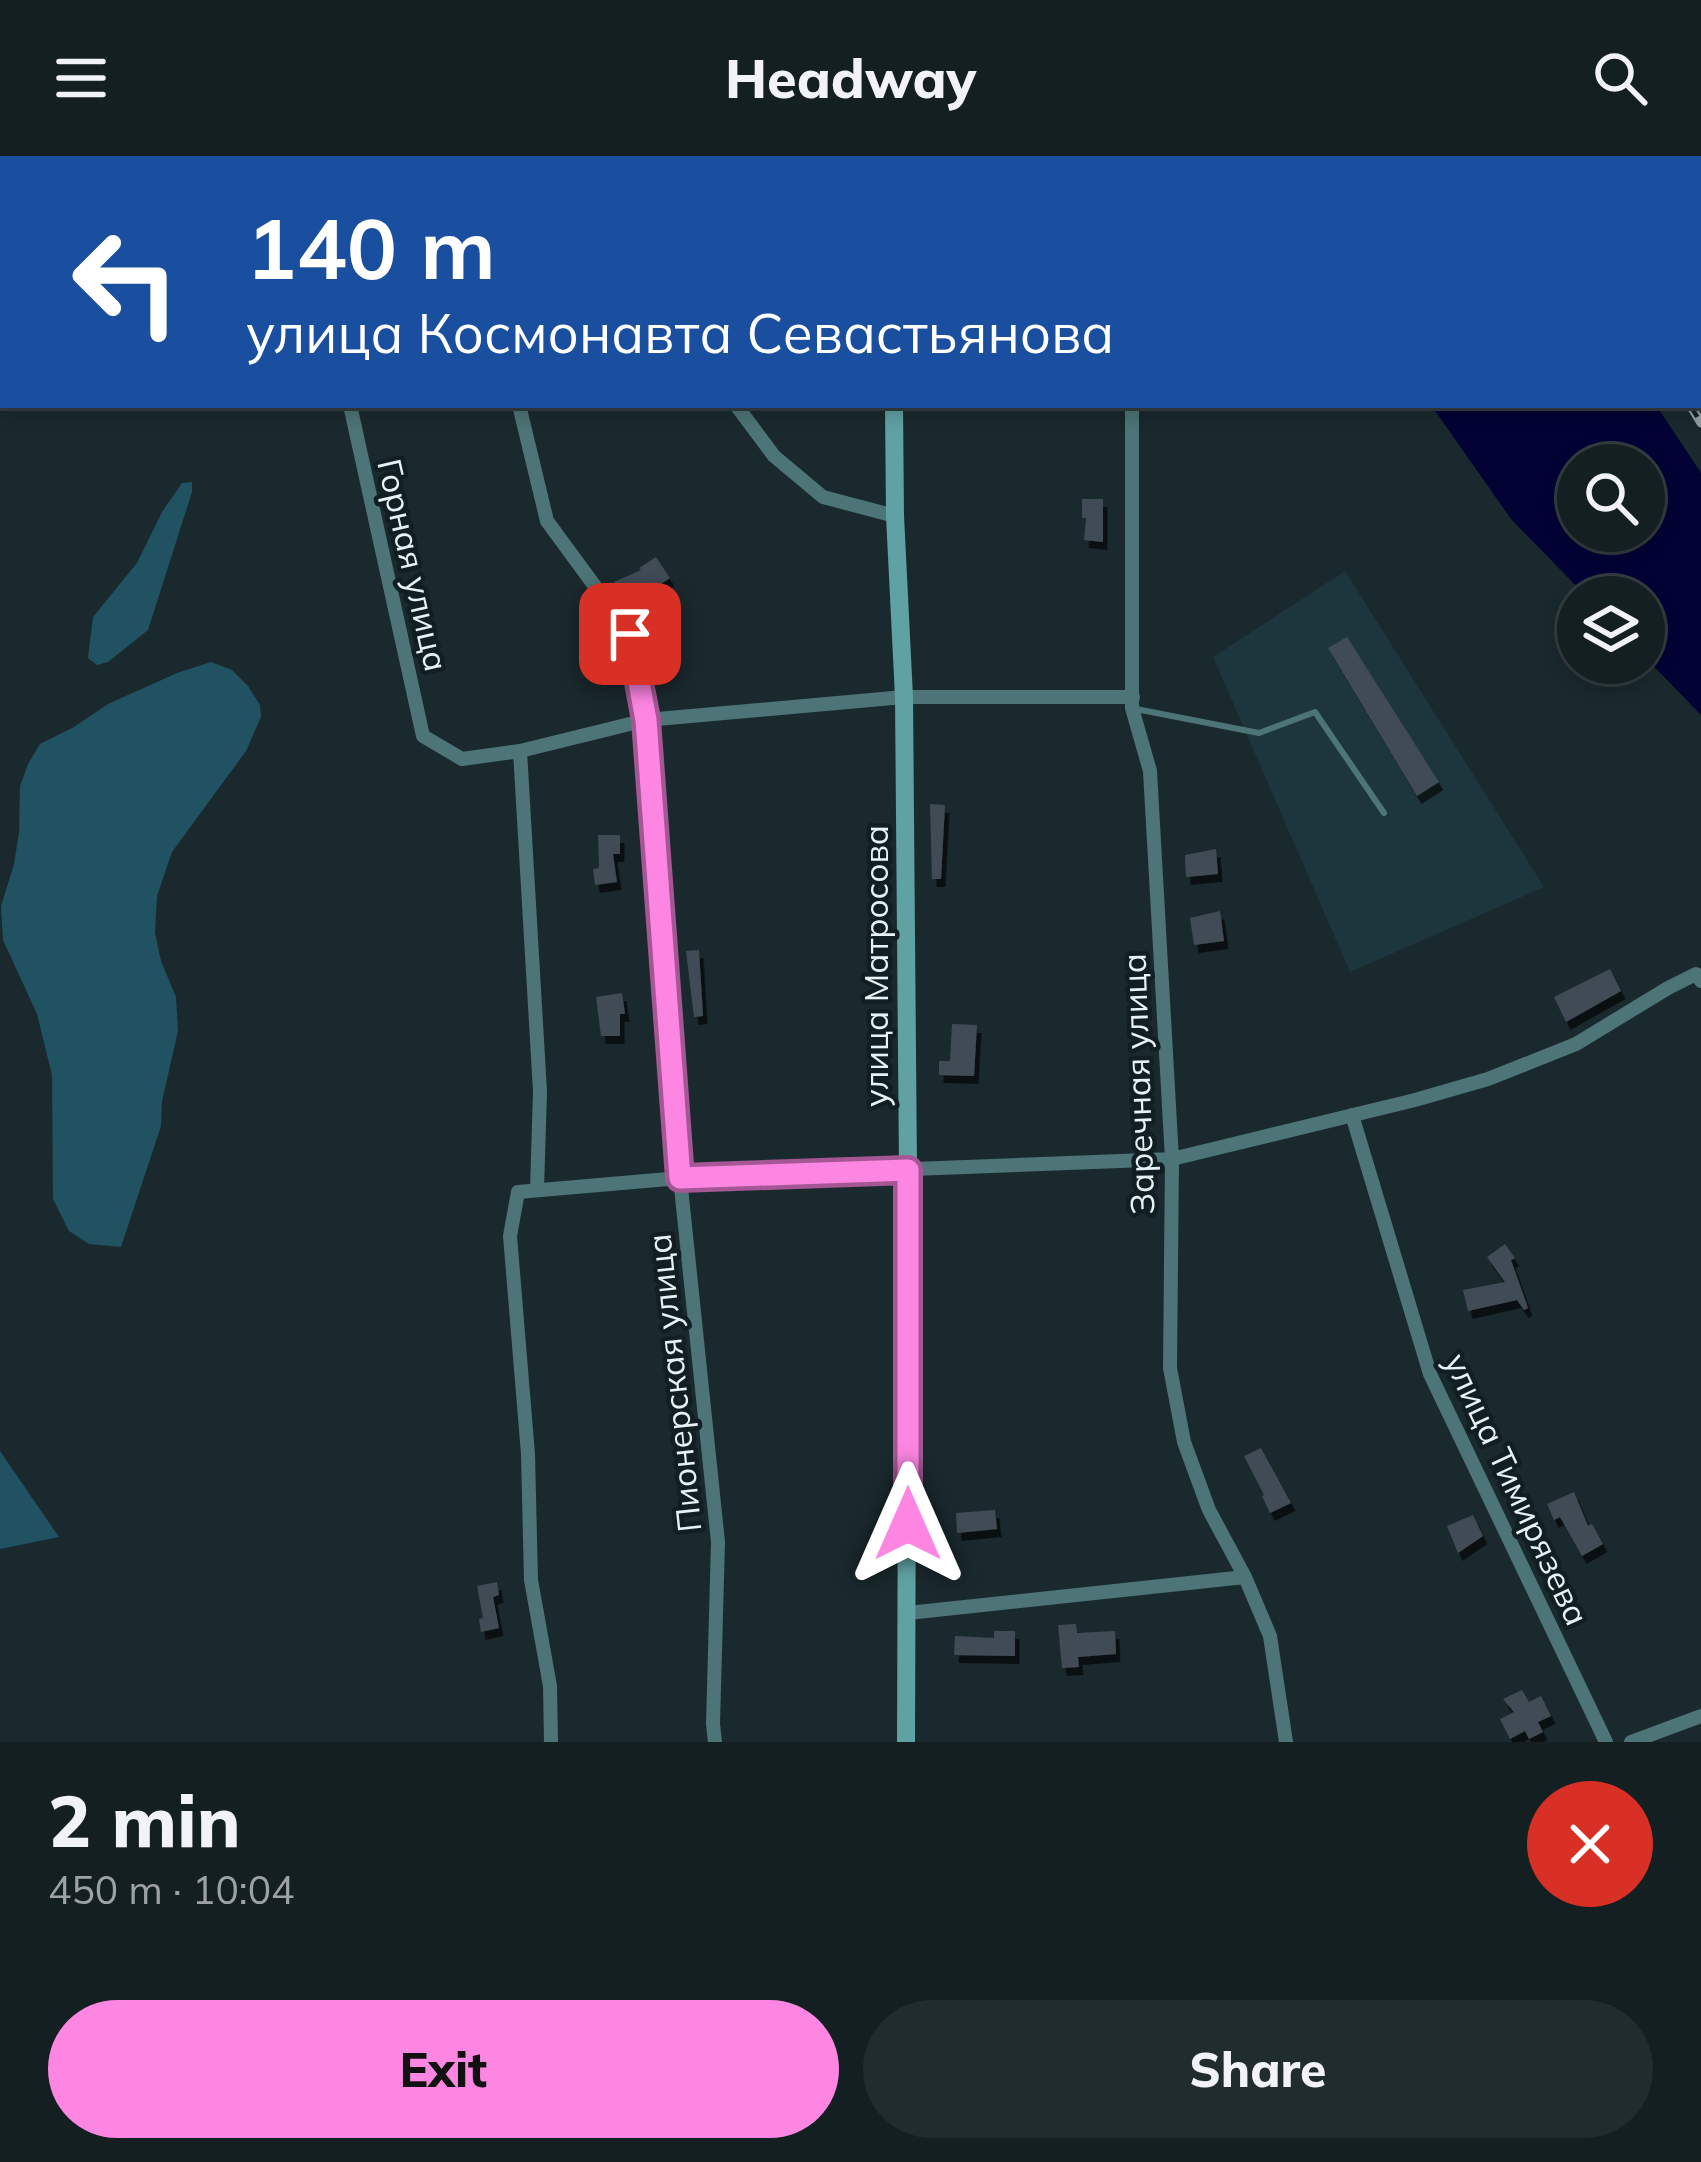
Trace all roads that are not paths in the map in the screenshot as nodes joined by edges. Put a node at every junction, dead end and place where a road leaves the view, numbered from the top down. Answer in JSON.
{"nodes":[{"id":1,"x":351,"y":408,"type":"edge"},
{"id":2,"x":520,"y":408,"type":"edge"},
{"id":3,"x":738,"y":408,"type":"edge"},
{"id":4,"x":895,"y":408,"type":"edge"},
{"id":5,"x":1132,"y":408,"type":"edge"},
{"id":6,"x":895,"y":516,"type":"junction"},
{"id":7,"x":904,"y":697,"type":"junction"},
{"id":8,"x":1133,"y":703,"type":"junction"},
{"id":9,"x":646,"y":720,"type":"junction"},
{"id":10,"x":520,"y":751,"type":"junction"},
{"id":11,"x":1384,"y":813,"type":"dead end"},
{"id":12,"x":1701,"y":980,"type":"edge"},
{"id":13,"x":1352,"y":1115,"type":"junction"},
{"id":14,"x":1172,"y":1160,"type":"junction"},
{"id":15,"x":908,"y":1170,"type":"junction"},
{"id":16,"x":680,"y":1178,"type":"junction"},
{"id":17,"x":537,"y":1190,"type":"junction"},
{"id":18,"x":1245,"y":1577,"type":"junction"},
{"id":19,"x":908,"y":1612,"type":"junction"},
{"id":20,"x":1701,"y":1716,"type":"edge"},
{"id":21,"x":551,"y":1742,"type":"edge"},
{"id":22,"x":716,"y":1742,"type":"edge"},
{"id":23,"x":906,"y":1742,"type":"edge"},
{"id":24,"x":1286,"y":1742,"type":"edge"},
{"id":25,"x":1606,"y":1742,"type":"edge"},
{"id":26,"x":1631,"y":1742,"type":"edge"}],
"edges":[{"from":1,"to":10,"type":"street","name":"Горная улица"},
{"from":2,"to":9,"type":"street","name":"Пионерская улица"},
{"from":3,"to":6,"type":"street"},
{"from":4,"to":6,"type":"main road","name":"улица Матросова"},
{"from":5,"to":8,"type":"street","name":"Заречная улица"},
{"from":6,"to":7,"type":"main road","name":"улица Матросова"},
{"from":7,"to":8,"type":"street"},
{"from":7,"to":9,"type":"street"},
{"from":7,"to":15,"type":"main road","name":"улица Матросова"},
{"from":8,"to":11,"type":"lane"},
{"from":8,"to":14,"type":"street","name":"Заречная улица"},
{"from":9,"to":10,"type":"street"},
{"from":9,"to":16,"type":"street","name":"Пионерская улица"},
{"from":10,"to":17,"type":"street"},
{"from":12,"to":13,"type":"street"},
{"from":13,"to":14,"type":"street"},
{"from":13,"to":25,"type":"street","name":"улица Тимирязева"},
{"from":14,"to":15,"type":"street"},
{"from":14,"to":18,"type":"street","name":"Заречная улица"},
{"from":15,"to":16,"type":"street"},
{"from":15,"to":19,"type":"main road","name":"улица Матросова"},
{"from":16,"to":17,"type":"street"},
{"from":16,"to":22,"type":"street","name":"Пионерская улица"},
{"from":17,"to":21,"type":"street"},
{"from":18,"to":19,"type":"street"},
{"from":18,"to":24,"type":"street","name":"Заречная улица"},
{"from":19,"to":23,"type":"main road","name":"улица Матросова"},
{"from":20,"to":26,"type":"street"}]}
